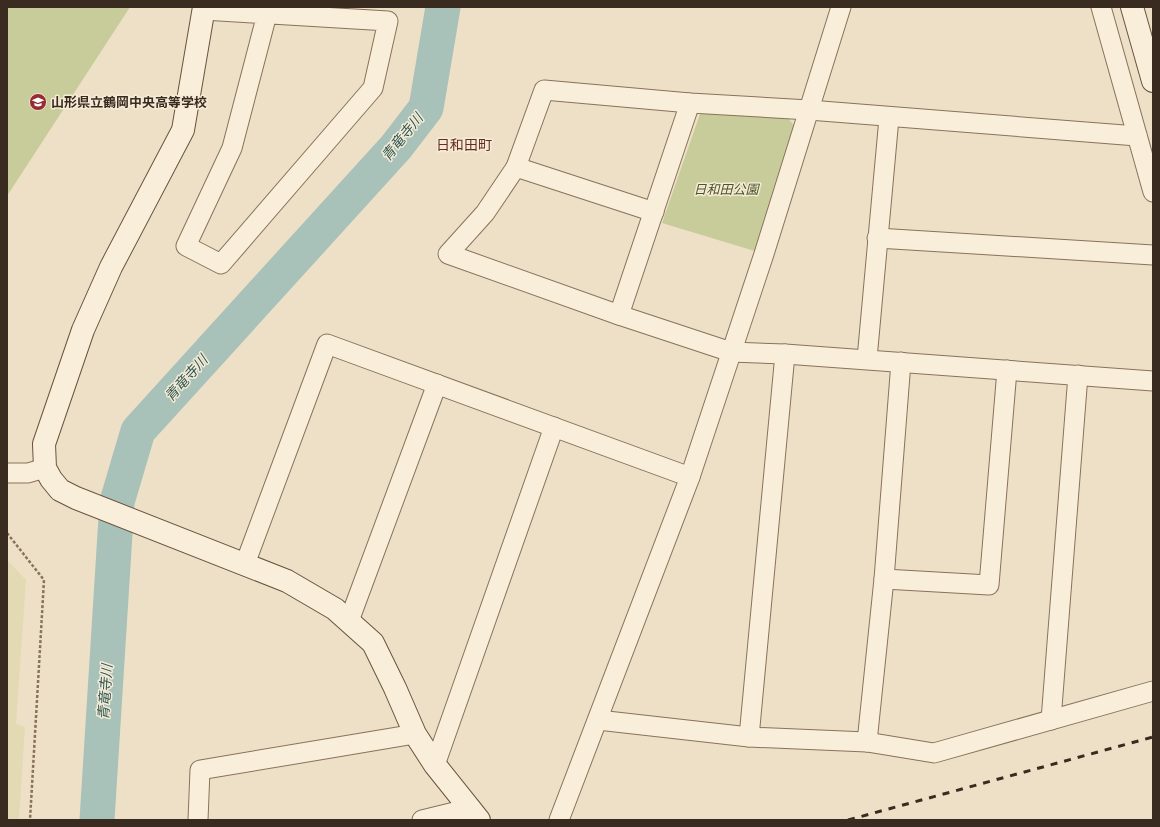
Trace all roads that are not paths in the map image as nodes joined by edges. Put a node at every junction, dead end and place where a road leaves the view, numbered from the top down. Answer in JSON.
{"nodes":[{"id":1,"x":841,"y":7,"type":"edge"},
{"id":2,"x":1101,"y":7,"type":"edge"},
{"id":3,"x":1132,"y":7,"type":"edge"},
{"id":4,"x":204,"y":9,"type":"edge"},
{"id":5,"x":267,"y":14,"type":"junction"},
{"id":6,"x":1153,"y":81,"type":"edge"},
{"id":7,"x":690,"y":103,"type":"junction"},
{"id":8,"x":809,"y":110,"type":"junction"},
{"id":9,"x":889,"y":118,"type":"junction"},
{"id":10,"x":1137,"y":136,"type":"junction"},
{"id":11,"x":516,"y":167,"type":"junction"},
{"id":12,"x":1153,"y":192,"type":"edge"},
{"id":13,"x":654,"y":212,"type":"junction"},
{"id":14,"x":877,"y":238,"type":"junction"},
{"id":15,"x":1153,"y":254,"type":"edge"},
{"id":16,"x":619,"y":315,"type":"junction"},
{"id":17,"x":731,"y":352,"type":"junction"},
{"id":18,"x":785,"y":354,"type":"junction"},
{"id":19,"x":867,"y":359,"type":"junction"},
{"id":20,"x":901,"y":362,"type":"junction"},
{"id":21,"x":1008,"y":370,"type":"junction"},
{"id":22,"x":1078,"y":375,"type":"junction"},
{"id":23,"x":1153,"y":381,"type":"edge"},
{"id":24,"x":437,"y":384,"type":"junction"},
{"id":25,"x":554,"y":427,"type":"junction"},
{"id":26,"x":45,"y":468,"type":"junction"},
{"id":27,"x":7,"y":473,"type":"edge"},
{"id":28,"x":690,"y":477,"type":"junction"},
{"id":29,"x":245,"y":564,"type":"junction"},
{"id":30,"x":884,"y":579,"type":"junction"},
{"id":31,"x":349,"y":621,"type":"junction"},
{"id":32,"x":1153,"y":691,"type":"edge"},
{"id":33,"x":598,"y":720,"type":"junction"},
{"id":34,"x":1051,"y":720,"type":"junction"},
{"id":35,"x":415,"y":734,"type":"junction"},
{"id":36,"x":749,"y":737,"type":"junction"},
{"id":37,"x":867,"y":742,"type":"junction"},
{"id":38,"x":435,"y":765,"type":"junction"},
{"id":39,"x":475,"y":814,"type":"edge"},
{"id":40,"x":198,"y":820,"type":"edge"},
{"id":41,"x":422,"y":820,"type":"edge"},
{"id":42,"x":559,"y":820,"type":"edge"}],
"edges":[{"from":1,"to":8,"type":"street"},
{"from":2,"to":10,"type":"street"},
{"from":3,"to":6,"type":"street"},
{"from":4,"to":5,"type":"street"},
{"from":4,"to":26,"type":"street"},
{"from":5,"to":5,"type":"street"},
{"from":7,"to":8,"type":"street"},
{"from":7,"to":11,"type":"street"},
{"from":7,"to":13,"type":"street"},
{"from":8,"to":9,"type":"street"},
{"from":8,"to":17,"type":"street"},
{"from":9,"to":10,"type":"street"},
{"from":9,"to":14,"type":"street"},
{"from":10,"to":12,"type":"street"},
{"from":11,"to":13,"type":"street"},
{"from":11,"to":16,"type":"street"},
{"from":13,"to":16,"type":"street"},
{"from":14,"to":15,"type":"street"},
{"from":14,"to":19,"type":"street"},
{"from":16,"to":17,"type":"street"},
{"from":17,"to":18,"type":"street"},
{"from":17,"to":28,"type":"street"},
{"from":18,"to":19,"type":"street"},
{"from":18,"to":36,"type":"street"},
{"from":19,"to":20,"type":"street"},
{"from":20,"to":21,"type":"street"},
{"from":20,"to":30,"type":"street"},
{"from":21,"to":22,"type":"street"},
{"from":21,"to":30,"type":"street"},
{"from":22,"to":23,"type":"street"},
{"from":22,"to":34,"type":"street"},
{"from":24,"to":25,"type":"street"},
{"from":24,"to":29,"type":"street"},
{"from":24,"to":31,"type":"street"},
{"from":25,"to":28,"type":"street"},
{"from":25,"to":38,"type":"street"},
{"from":26,"to":27,"type":"street"},
{"from":26,"to":29,"type":"street"},
{"from":28,"to":33,"type":"street"},
{"from":29,"to":31,"type":"street"},
{"from":30,"to":37,"type":"street"},
{"from":31,"to":35,"type":"street"},
{"from":32,"to":34,"type":"street"},
{"from":33,"to":36,"type":"street"},
{"from":33,"to":42,"type":"street"},
{"from":34,"to":37,"type":"street"},
{"from":35,"to":38,"type":"street"},
{"from":35,"to":40,"type":"street"},
{"from":36,"to":37,"type":"street"},
{"from":38,"to":39,"type":"street"},
{"from":39,"to":41,"type":"street"}]}
